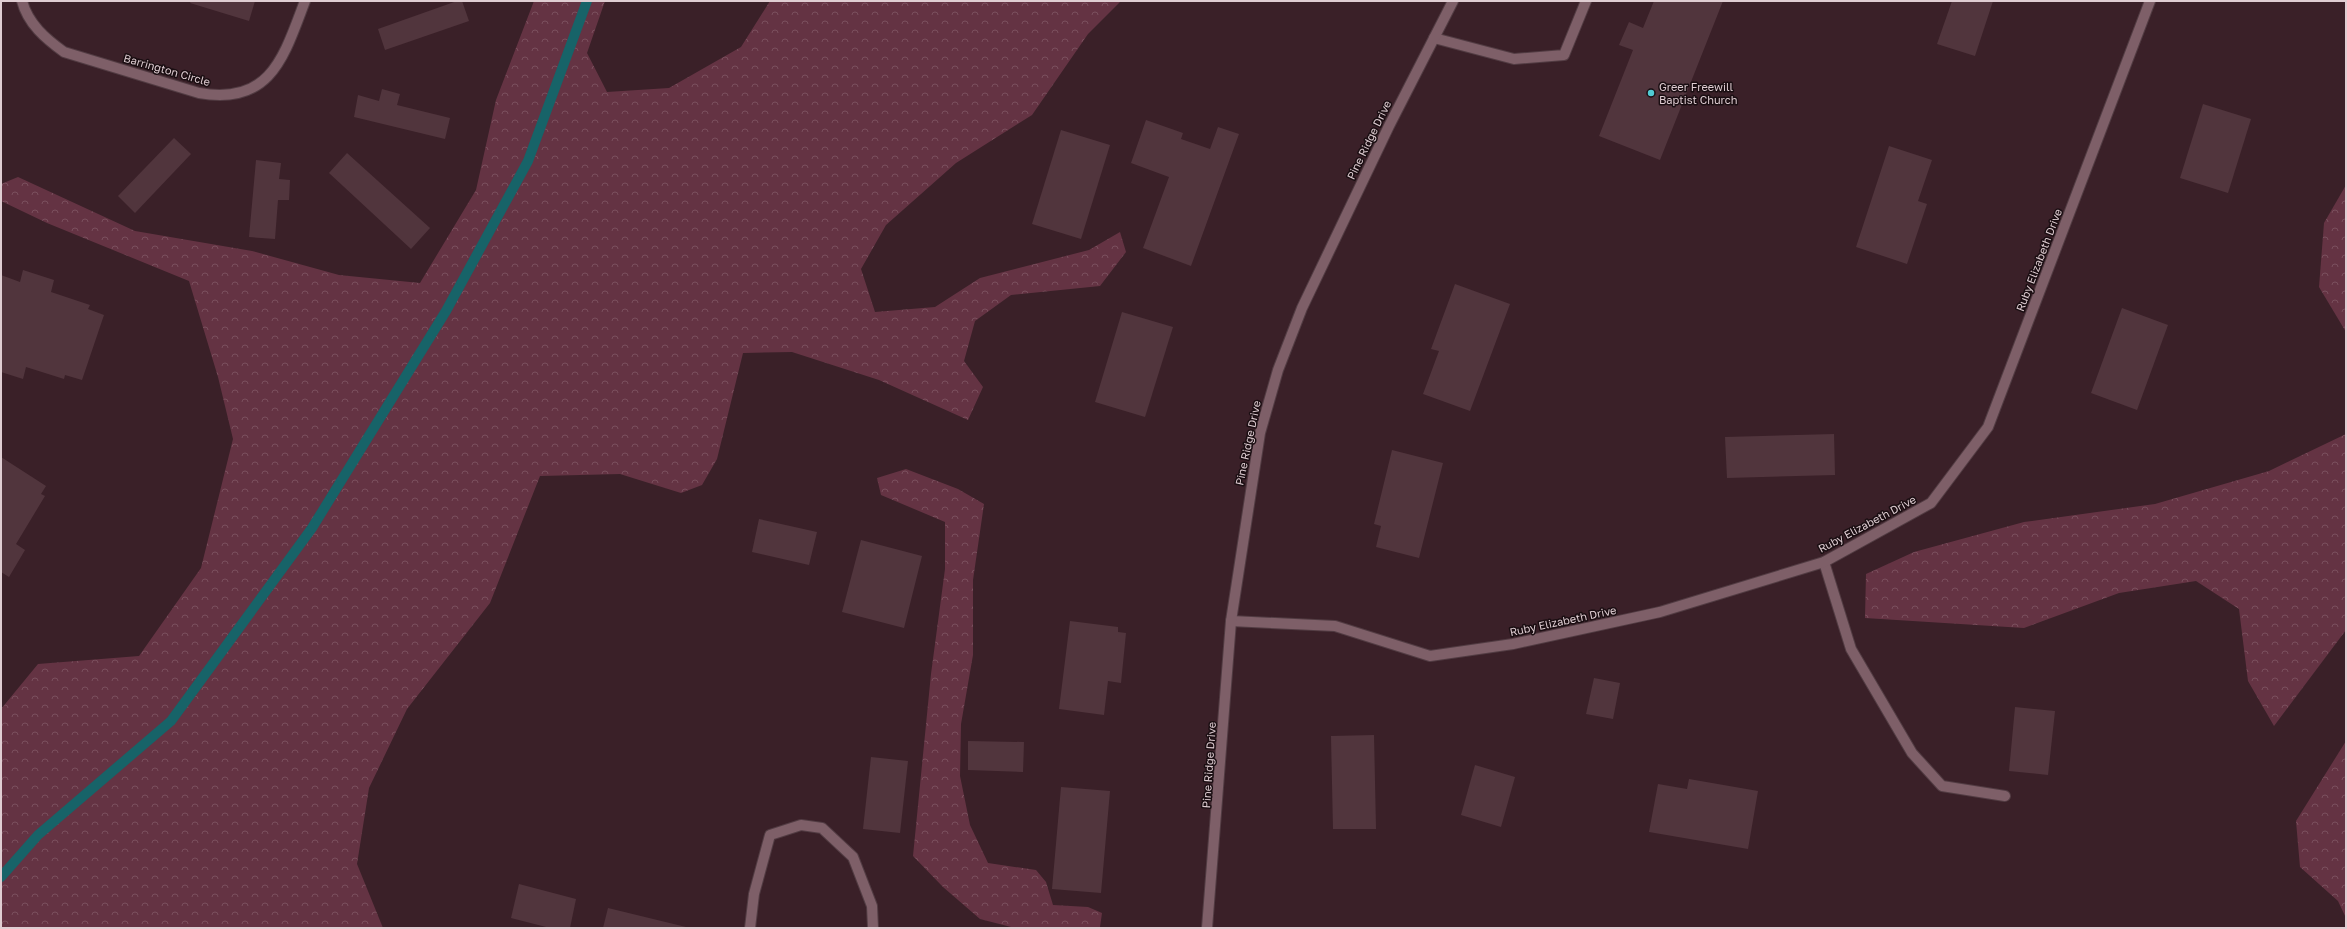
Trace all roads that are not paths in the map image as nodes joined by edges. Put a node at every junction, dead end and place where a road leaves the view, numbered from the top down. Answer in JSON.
{"nodes":[{"id":1,"x":22,"y":1,"type":"edge"},
{"id":2,"x":305,"y":1,"type":"edge"},
{"id":3,"x":1453,"y":1,"type":"edge"},
{"id":4,"x":1586,"y":1,"type":"edge"},
{"id":5,"x":2150,"y":1,"type":"edge"},
{"id":6,"x":1434,"y":38,"type":"junction"},
{"id":7,"x":1824,"y":562,"type":"junction"},
{"id":8,"x":1231,"y":621,"type":"junction"},
{"id":9,"x":2004,"y":796,"type":"dead end"},
{"id":10,"x":750,"y":928,"type":"edge"},
{"id":11,"x":873,"y":928,"type":"edge"},
{"id":12,"x":1207,"y":928,"type":"edge"}],
"edges":[{"from":1,"to":2,"type":"street","name":"Barrington Circle"},
{"from":3,"to":6,"type":"street","name":"Pine Ridge Drive"},
{"from":4,"to":6,"type":"street"},
{"from":5,"to":7,"type":"street","name":"Ruby Elizabeth Drive"},
{"from":6,"to":8,"type":"street","name":"Pine Ridge Drive"},
{"from":7,"to":8,"type":"street","name":"Ruby Elizabeth Drive"},
{"from":7,"to":9,"type":"street"},
{"from":8,"to":12,"type":"street","name":"Pine Ridge Drive"},
{"from":10,"to":11,"type":"street"}]}
